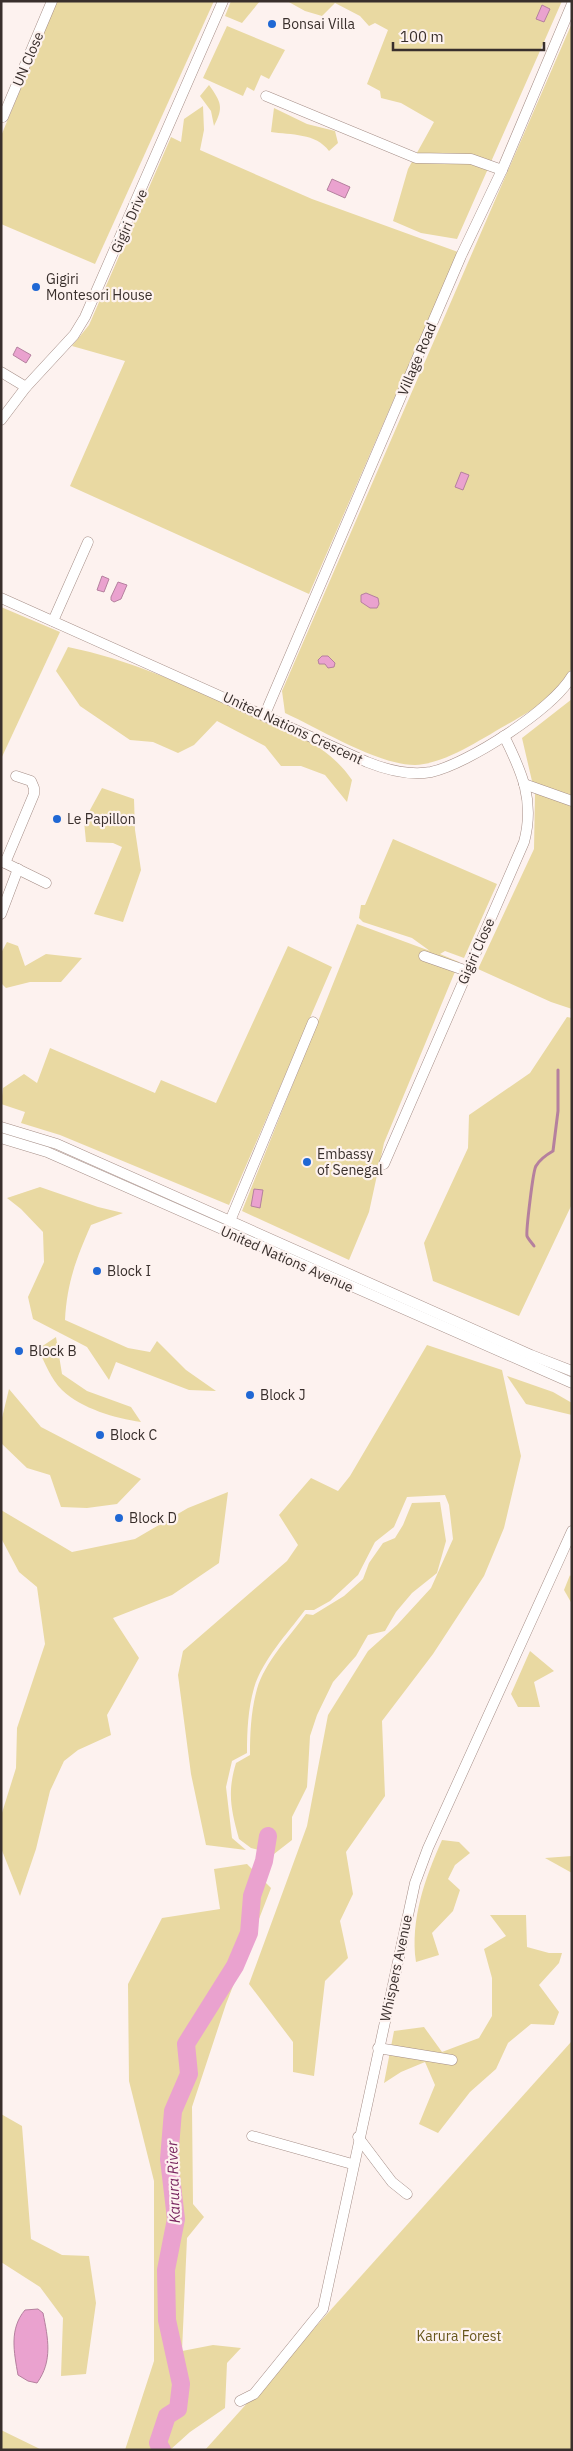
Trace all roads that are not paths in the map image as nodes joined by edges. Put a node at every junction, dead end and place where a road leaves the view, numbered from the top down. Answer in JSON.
{"nodes":[{"id":1,"x":52,"y":1,"type":"edge"},
{"id":2,"x":223,"y":1,"type":"edge"},
{"id":3,"x":572,"y":4,"type":"edge"},
{"id":4,"x":266,"y":96,"type":"dead end"},
{"id":5,"x":3,"y":117,"type":"dead end"},
{"id":6,"x":502,"y":170,"type":"junction"},
{"id":7,"x":1,"y":372,"type":"edge"},
{"id":8,"x":26,"y":387,"type":"junction"},
{"id":9,"x":1,"y":420,"type":"edge"},
{"id":10,"x":88,"y":542,"type":"dead end"},
{"id":11,"x":1,"y":598,"type":"edge"},
{"id":12,"x":53,"y":621,"type":"junction"},
{"id":13,"x":572,"y":676,"type":"edge"},
{"id":14,"x":264,"y":714,"type":"junction"},
{"id":15,"x":504,"y":736,"type":"junction"},
{"id":16,"x":16,"y":776,"type":"dead end"},
{"id":17,"x":524,"y":784,"type":"junction"},
{"id":18,"x":572,"y":801,"type":"edge"},
{"id":19,"x":3,"y":862,"type":"edge"},
{"id":20,"x":18,"y":869,"type":"junction"},
{"id":21,"x":46,"y":883,"type":"dead end"},
{"id":22,"x":1,"y":914,"type":"edge"},
{"id":23,"x":424,"y":956,"type":"dead end"},
{"id":24,"x":467,"y":971,"type":"junction"},
{"id":25,"x":313,"y":1022,"type":"dead end"},
{"id":26,"x":1,"y":1127,"type":"edge"},
{"id":27,"x":1,"y":1138,"type":"edge"},
{"id":28,"x":384,"y":1164,"type":"dead end"},
{"id":29,"x":230,"y":1220,"type":"junction"},
{"id":30,"x":313,"y":1257,"type":"junction"},
{"id":31,"x":309,"y":1268,"type":"junction"},
{"id":32,"x":572,"y":1370,"type":"edge"},
{"id":33,"x":572,"y":1383,"type":"edge"},
{"id":34,"x":572,"y":1530,"type":"edge"},
{"id":35,"x":378,"y":2048,"type":"junction"},
{"id":36,"x":452,"y":2060,"type":"dead end"},
{"id":37,"x":252,"y":2136,"type":"dead end"},
{"id":38,"x":358,"y":2137,"type":"junction"},
{"id":39,"x":352,"y":2164,"type":"junction"},
{"id":40,"x":407,"y":2194,"type":"dead end"},
{"id":41,"x":240,"y":2401,"type":"dead end"}],
"edges":[{"from":1,"to":5,"type":"street","name":"UN Close"},
{"from":2,"to":8,"type":"street","name":"Gigiri Drive"},
{"from":3,"to":6,"type":"street","name":"Village Road"},
{"from":4,"to":6,"type":"street"},
{"from":6,"to":14,"type":"street","name":"Village Road"},
{"from":7,"to":8,"type":"street"},
{"from":8,"to":9,"type":"street","name":"Gigiri Drive"},
{"from":10,"to":12,"type":"street"},
{"from":11,"to":12,"type":"street","name":"United Nations Crescent"},
{"from":12,"to":14,"type":"street","name":"United Nations Crescent"},
{"from":13,"to":15,"type":"street","name":"United Nations Crescent"},
{"from":14,"to":15,"type":"street","name":"United Nations Crescent"},
{"from":15,"to":17,"type":"street","name":"Gigiri Close"},
{"from":16,"to":19,"type":"street"},
{"from":17,"to":18,"type":"street"},
{"from":17,"to":24,"type":"street","name":"Gigiri Close"},
{"from":19,"to":20,"type":"street"},
{"from":20,"to":21,"type":"street"},
{"from":20,"to":22,"type":"street"},
{"from":23,"to":24,"type":"street"},
{"from":24,"to":28,"type":"street","name":"Gigiri Close"},
{"from":25,"to":29,"type":"street"},
{"from":26,"to":29,"type":"street","name":"United Nations Avenue"},
{"from":27,"to":31,"type":"street","name":"United Nations Avenue"},
{"from":29,"to":30,"type":"street","name":"United Nations Avenue"},
{"from":30,"to":31,"type":"street"},
{"from":30,"to":32,"type":"street","name":"United Nations Avenue"},
{"from":31,"to":33,"type":"street","name":"United Nations Avenue"},
{"from":34,"to":35,"type":"street","name":"Whispers Avenue"},
{"from":35,"to":36,"type":"street"},
{"from":35,"to":38,"type":"street","name":"Whispers Avenue"},
{"from":37,"to":39,"type":"street"},
{"from":38,"to":39,"type":"street","name":"Whispers Avenue"},
{"from":38,"to":40,"type":"street"},
{"from":39,"to":41,"type":"street","name":"Whispers Avenue"}]}
